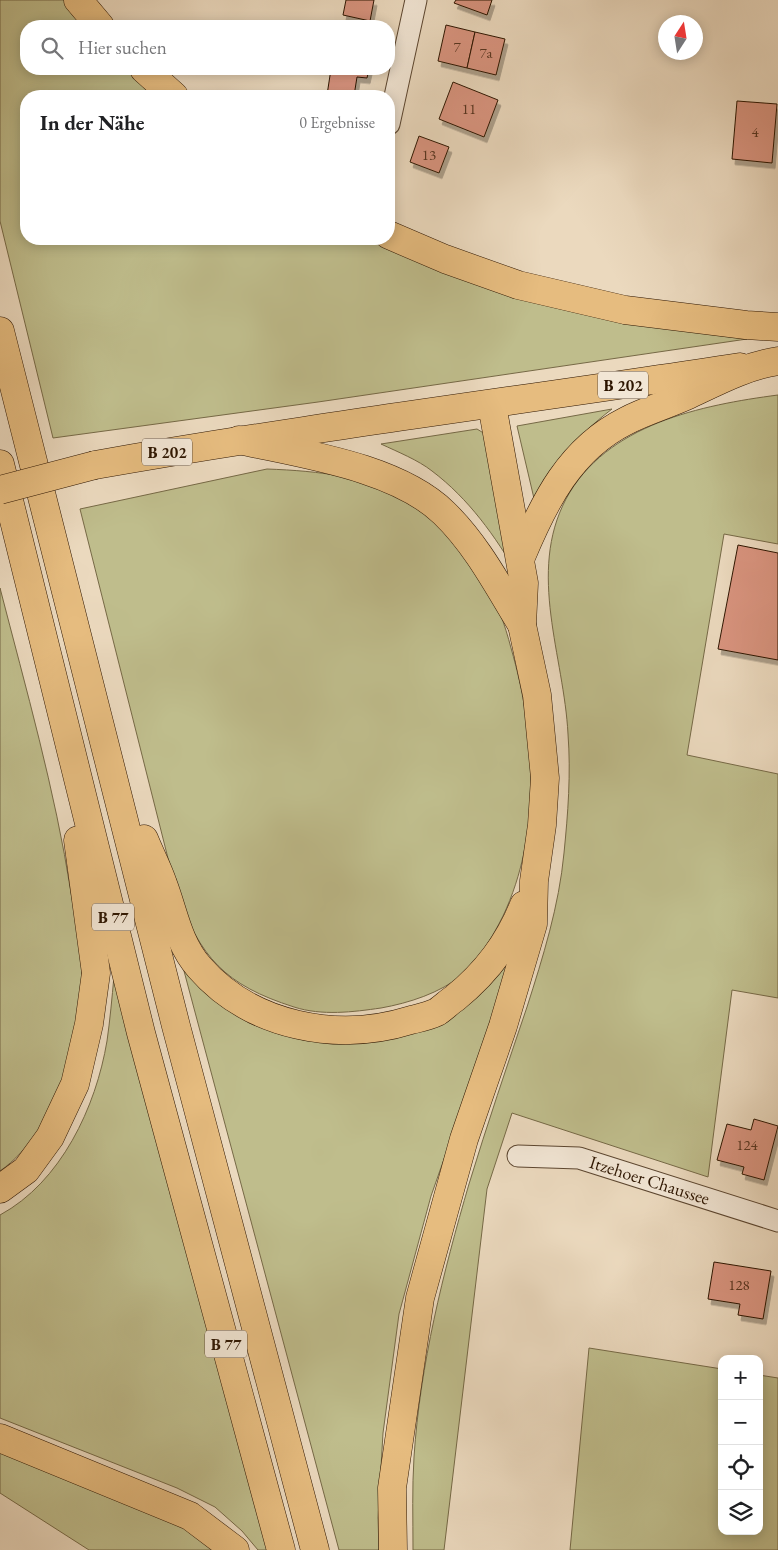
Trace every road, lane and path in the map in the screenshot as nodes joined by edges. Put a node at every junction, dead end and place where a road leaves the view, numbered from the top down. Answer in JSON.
{"nodes":[{"id":1,"x":78,"y":0,"type":"edge"},
{"id":2,"x":416,"y":0,"type":"edge"},
{"id":3,"x":95,"y":20,"type":"edge"},
{"id":4,"x":151,"y":75,"type":"edge"},
{"id":5,"x":167,"y":90,"type":"edge"},
{"id":6,"x":395,"y":96,"type":"edge"},
{"id":7,"x":395,"y":237,"type":"edge"},
{"id":8,"x":778,"y":327,"type":"edge"},
{"id":9,"x":0,"y":331,"type":"edge"},
{"id":10,"x":766,"y":363,"type":"edge"},
{"id":11,"x":492,"y":405,"type":"junction"},
{"id":12,"x":239,"y":440,"type":"junction"},
{"id":13,"x":0,"y":464,"type":"edge"},
{"id":14,"x":0,"y":490,"type":"edge"},
{"id":15,"x":521,"y":556,"type":"junction"},
{"id":16,"x":522,"y":625,"type":"junction"},
{"id":17,"x":59,"y":697,"type":"junction"},
{"id":18,"x":111,"y":763,"type":"junction"},
{"id":19,"x":534,"y":880,"type":"junction"},
{"id":20,"x":518,"y":1156,"type":"dead end"},
{"id":21,"x":0,"y":1189,"type":"edge"},
{"id":22,"x":778,"y":1221,"type":"edge"},
{"id":23,"x":0,"y":1438,"type":"edge"},
{"id":24,"x":235,"y":1550,"type":"edge"},
{"id":25,"x":281,"y":1550,"type":"edge"},
{"id":26,"x":315,"y":1550,"type":"edge"},
{"id":27,"x":393,"y":1550,"type":"edge"}],
"edges":[{"from":1,"to":3,"type":"main road"},
{"from":2,"to":6,"type":"street"},
{"from":4,"to":5,"type":"main road"},
{"from":7,"to":8,"type":"main road"},
{"from":9,"to":18,"type":"main road","number":"B 77"},
{"from":10,"to":11,"type":"main road","number":"B 202"},
{"from":10,"to":15,"type":"main road"},
{"from":11,"to":12,"type":"main road","number":"B 202"},
{"from":11,"to":15,"type":"main road"},
{"from":12,"to":14,"type":"main road","number":"B 202","bridge":true},
{"from":12,"to":16,"type":"main road"},
{"from":13,"to":17,"type":"main road","number":"B 77"},
{"from":15,"to":16,"type":"main road"},
{"from":16,"to":19,"type":"main road"},
{"from":17,"to":21,"type":"main road"},
{"from":17,"to":25,"type":"main road","number":"B 77"},
{"from":18,"to":19,"type":"main road"},
{"from":18,"to":26,"type":"main road","number":"B 77"},
{"from":19,"to":27,"type":"main road"},
{"from":20,"to":22,"type":"street","name":"Itzehoer Chaussee"},
{"from":23,"to":24,"type":"main road"}]}
